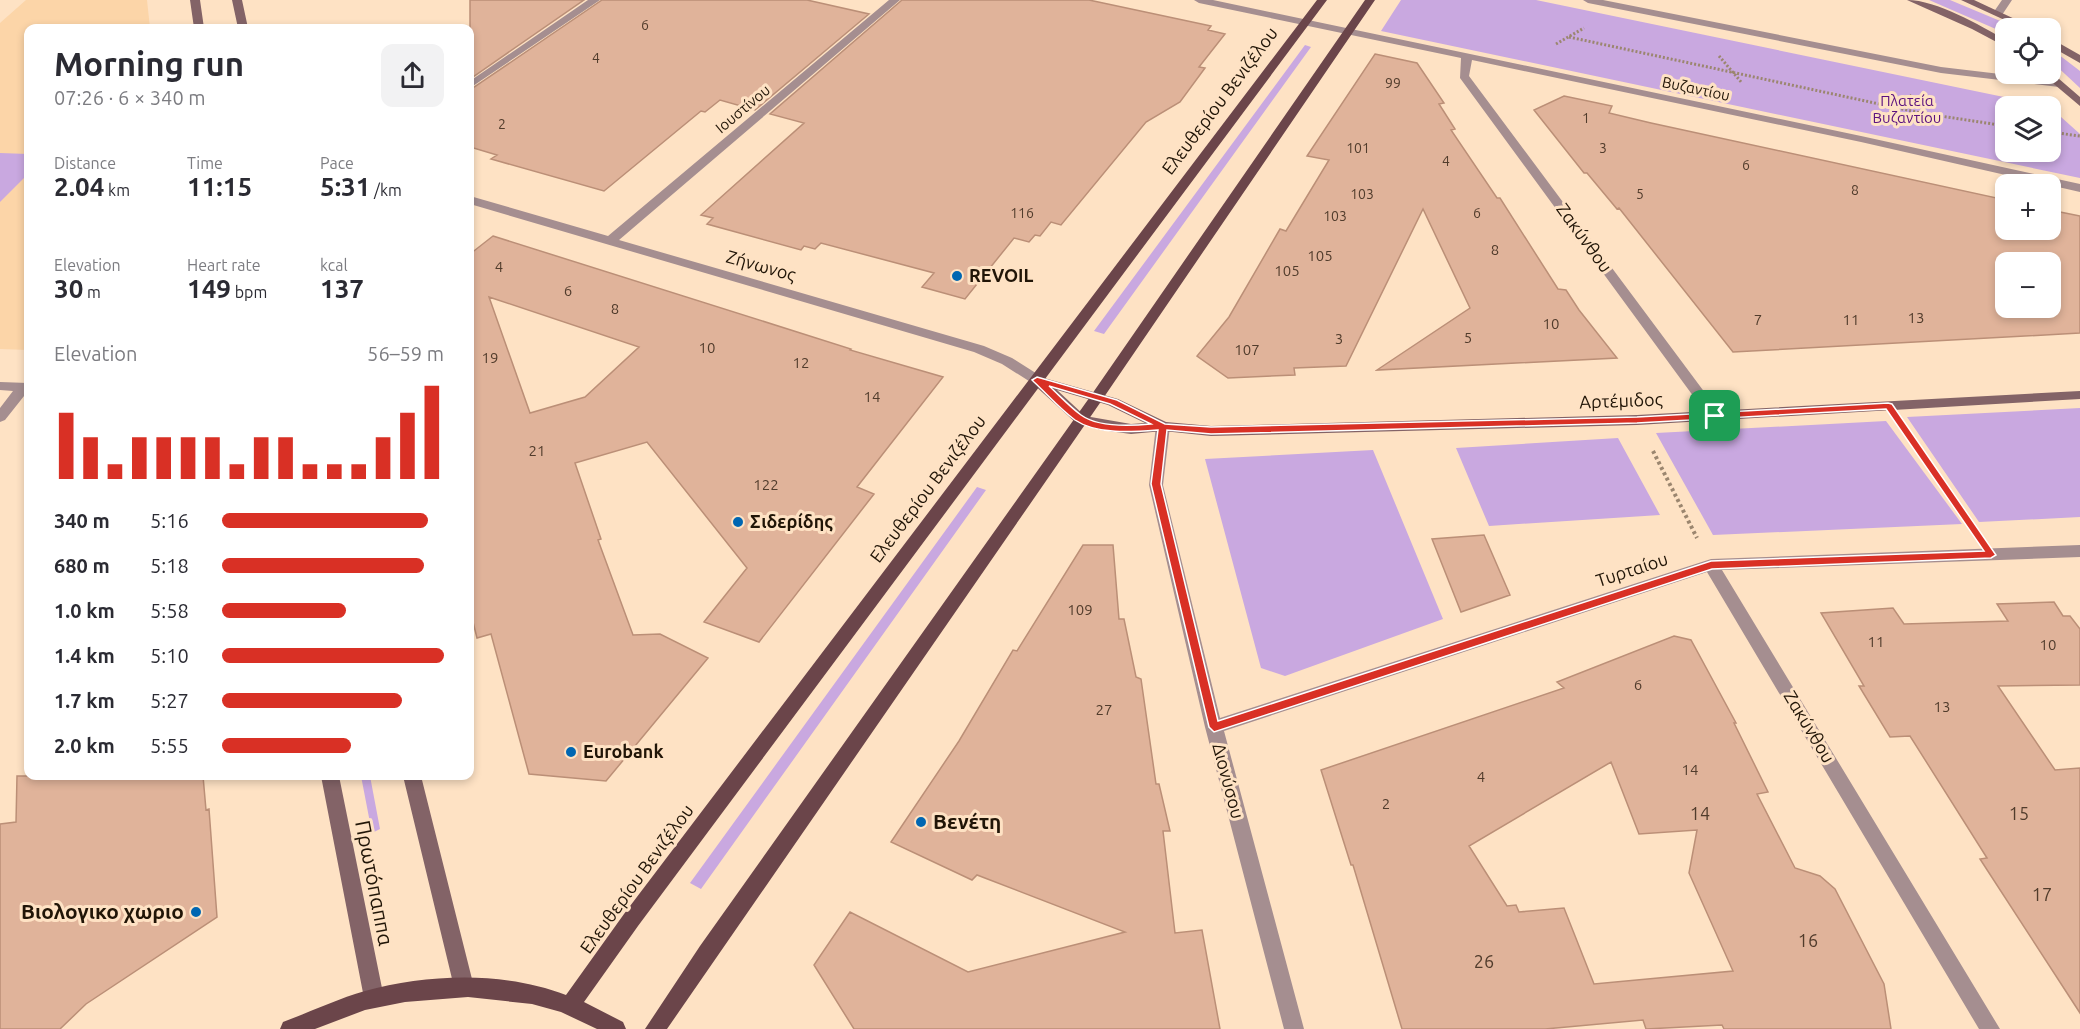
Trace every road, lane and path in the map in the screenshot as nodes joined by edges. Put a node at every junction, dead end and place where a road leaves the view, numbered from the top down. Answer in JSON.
{"nodes":[{"id":1,"x":195,"y":0,"type":"edge"},
{"id":2,"x":237,"y":0,"type":"edge"},
{"id":3,"x":595,"y":0,"type":"edge"},
{"id":4,"x":895,"y":0,"type":"edge"},
{"id":5,"x":1199,"y":0,"type":"edge"},
{"id":6,"x":1322,"y":0,"type":"edge"},
{"id":7,"x":1370,"y":0,"type":"edge"},
{"id":8,"x":1588,"y":0,"type":"edge"},
{"id":9,"x":1912,"y":0,"type":"edge"},
{"id":10,"x":1966,"y":0,"type":"edge"},
{"id":11,"x":2007,"y":0,"type":"edge"},
{"id":12,"x":1620,"y":6,"type":"junction"},
{"id":13,"x":1998,"y":13,"type":"junction"},
{"id":14,"x":2008,"y":18,"type":"edge"},
{"id":15,"x":1691,"y":20,"type":"junction"},
{"id":16,"x":1305,"y":22,"type":"junction"},
{"id":17,"x":198,"y":24,"type":"edge"},
{"id":18,"x":242,"y":24,"type":"edge"},
{"id":19,"x":1348,"y":31,"type":"junction"},
{"id":20,"x":1569,"y":37,"type":"junction"},
{"id":21,"x":1995,"y":38,"type":"edge"},
{"id":22,"x":2061,"y":48,"type":"edge"},
{"id":23,"x":1467,"y":56,"type":"junction"},
{"id":24,"x":2080,"y":60,"type":"edge"},
{"id":25,"x":1515,"y":66,"type":"junction"},
{"id":26,"x":1941,"y":70,"type":"junction"},
{"id":27,"x":1731,"y":71,"type":"junction"},
{"id":28,"x":1995,"y":76,"type":"edge"},
{"id":29,"x":474,"y":82,"type":"edge"},
{"id":30,"x":2059,"y":84,"type":"edge"},
{"id":31,"x":2080,"y":103,"type":"edge"},
{"id":32,"x":1899,"y":107,"type":"junction"},
{"id":33,"x":1777,"y":121,"type":"junction"},
{"id":34,"x":1995,"y":124,"type":"edge"},
{"id":35,"x":2061,"y":133,"type":"edge"},
{"id":36,"x":2080,"y":136,"type":"edge"},
{"id":37,"x":1861,"y":139,"type":"junction"},
{"id":38,"x":2080,"y":188,"type":"edge"},
{"id":39,"x":474,"y":201,"type":"edge"},
{"id":40,"x":610,"y":241,"type":"junction"},
{"id":41,"x":1037,"y":380,"type":"junction"},
{"id":42,"x":0,"y":386,"type":"edge"},
{"id":43,"x":24,"y":387,"type":"edge"},
{"id":44,"x":24,"y":389,"type":"edge"},
{"id":45,"x":2080,"y":395,"type":"edge"},
{"id":46,"x":1097,"y":397,"type":"junction"},
{"id":47,"x":1888,"y":406,"type":"junction"},
{"id":48,"x":1715,"y":416,"type":"junction"},
{"id":49,"x":0,"y":417,"type":"edge"},
{"id":50,"x":1080,"y":419,"type":"junction"},
{"id":51,"x":1637,"y":420,"type":"junction"},
{"id":52,"x":1163,"y":426,"type":"junction"},
{"id":53,"x":2080,"y":551,"type":"edge"},
{"id":54,"x":1991,"y":555,"type":"junction"},
{"id":55,"x":1711,"y":565,"type":"junction"},
{"id":56,"x":1214,"y":727,"type":"junction"},
{"id":57,"x":331,"y":780,"type":"edge"},
{"id":58,"x":413,"y":780,"type":"edge"},
{"id":59,"x":464,"y":987,"type":"junction"},
{"id":60,"x":374,"y":998,"type":"junction"},
{"id":61,"x":570,"y":1005,"type":"junction"},
{"id":62,"x":290,"y":1029,"type":"edge"},
{"id":63,"x":616,"y":1029,"type":"edge"},
{"id":64,"x":655,"y":1029,"type":"edge"},
{"id":65,"x":1294,"y":1029,"type":"edge"},
{"id":66,"x":1990,"y":1029,"type":"edge"}],
"edges":[{"from":1,"to":17,"type":"street"},
{"from":2,"to":18,"type":"street"},
{"from":3,"to":29,"type":"street"},
{"from":4,"to":40,"type":"street","name":"Ιουστίνου"},
{"from":5,"to":16,"type":"street","name":"Βυζαντίου"},
{"from":6,"to":16,"type":"main road","name":"Ελευθερίου Βενιζέλου"},
{"from":7,"to":19,"type":"main road"},
{"from":8,"to":12,"type":"street"},
{"from":9,"to":21,"type":"street"},
{"from":10,"to":13,"type":"street"},
{"from":11,"to":13,"type":"street"},
{"from":12,"to":15,"type":"street"},
{"from":12,"to":20,"type":"path"},
{"from":13,"to":14,"type":"street"},
{"from":15,"to":26,"type":"street"},
{"from":15,"to":27,"type":"path"},
{"from":16,"to":19,"type":"street","name":"Βυζαντίου"},
{"from":16,"to":41,"type":"main road","name":"Ελευθερίου Βενιζέλου"},
{"from":19,"to":23,"type":"street","name":"Βυζαντίου"},
{"from":19,"to":46,"type":"main road"},
{"from":20,"to":25,"type":"path"},
{"from":20,"to":27,"type":"path"},
{"from":22,"to":24,"type":"street"},
{"from":23,"to":25,"type":"street","name":"Βυζαντίου"},
{"from":23,"to":48,"type":"street","name":"Ζακύνθου"},
{"from":25,"to":33,"type":"street","name":"Βυζαντίου"},
{"from":26,"to":28,"type":"street"},
{"from":26,"to":32,"type":"path"},
{"from":27,"to":32,"type":"path"},
{"from":27,"to":33,"type":"path"},
{"from":30,"to":31,"type":"street"},
{"from":32,"to":34,"type":"path"},
{"from":32,"to":37,"type":"path"},
{"from":33,"to":37,"type":"street","name":"Βυζαντίου"},
{"from":35,"to":36,"type":"path"},
{"from":37,"to":38,"type":"street","name":"Βυζαντίου"},
{"from":39,"to":40,"type":"street","name":"Ζήνωνος"},
{"from":40,"to":41,"type":"street","name":"Ζήνωνος"},
{"from":41,"to":46,"type":"street","name":"Αρτέμιδος"},
{"from":41,"to":50,"type":"street","name":"Αρτέμιδος"},
{"from":41,"to":61,"type":"main road","name":"Ελευθερίου Βενιζέλου"},
{"from":42,"to":43,"type":"street"},
{"from":44,"to":49,"type":"street"},
{"from":45,"to":47,"type":"street","name":"Αρτέμιδος"},
{"from":46,"to":50,"type":"main road"},
{"from":46,"to":52,"type":"street","name":"Αρτέμιδος"},
{"from":47,"to":48,"type":"street","name":"Αρτέμιδος"},
{"from":47,"to":54,"type":"path"},
{"from":48,"to":51,"type":"street","name":"Αρτέμιδος"},
{"from":50,"to":52,"type":"street","name":"Αρτέμιδος"},
{"from":50,"to":64,"type":"main road"},
{"from":51,"to":52,"type":"street","name":"Αρτέμιδος"},
{"from":51,"to":55,"type":"path"},
{"from":52,"to":56,"type":"street","name":"Διονύσου"},
{"from":53,"to":54,"type":"street","name":"Τυρταίου"},
{"from":54,"to":55,"type":"street","name":"Τυρταίου"},
{"from":55,"to":56,"type":"street","name":"Τυρταίου"},
{"from":55,"to":66,"type":"street","name":"Ζακύνθου"},
{"from":56,"to":65,"type":"street","name":"Διονύσου"},
{"from":57,"to":60,"type":"street","name":"Πρωτόπαππα"},
{"from":58,"to":59,"type":"street"},
{"from":59,"to":60,"type":"main road"},
{"from":59,"to":61,"type":"main road"},
{"from":60,"to":62,"type":"main road"},
{"from":61,"to":63,"type":"main road"}]}
